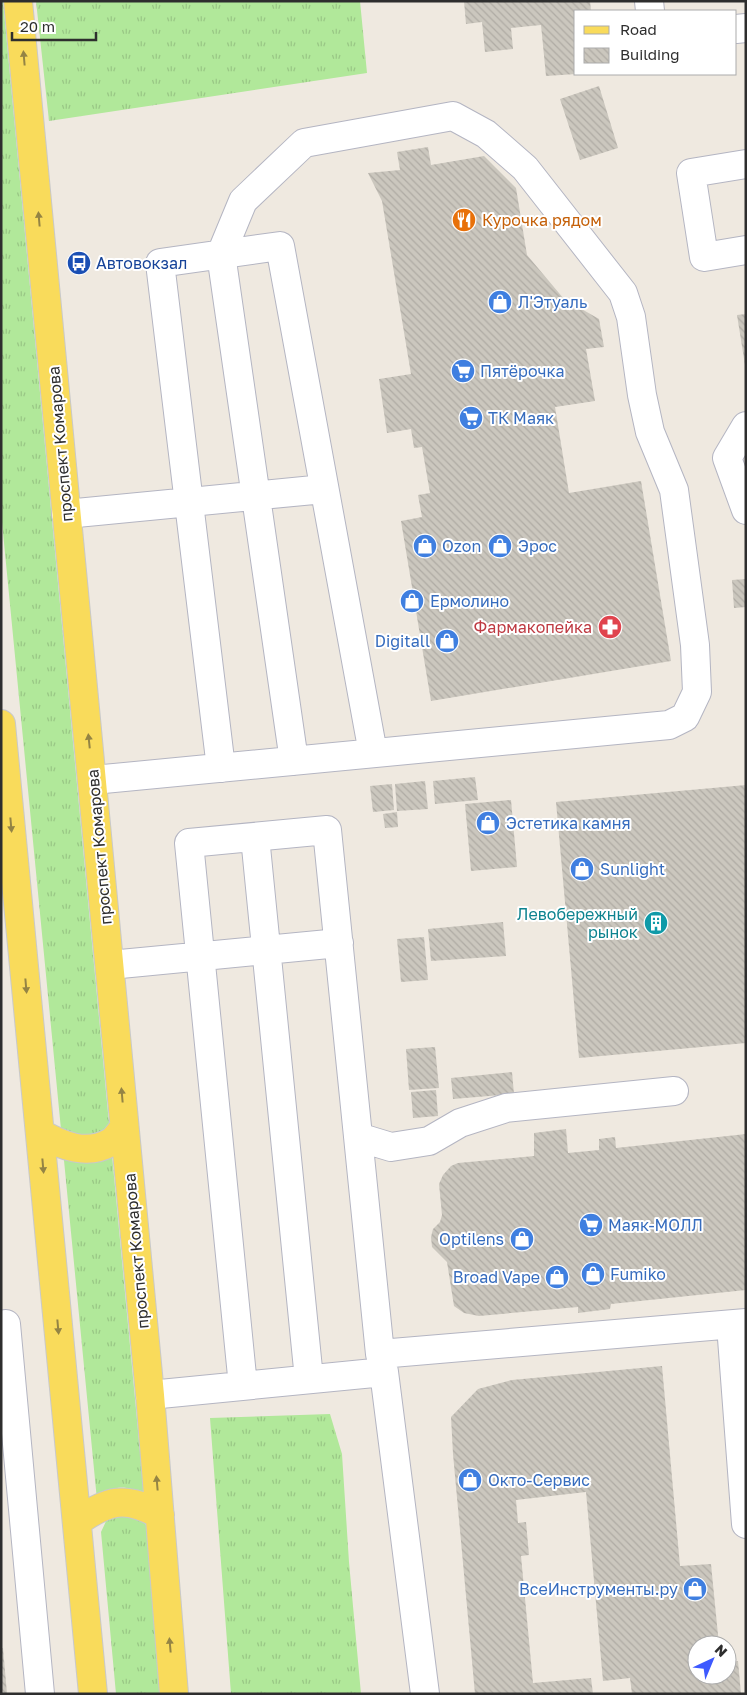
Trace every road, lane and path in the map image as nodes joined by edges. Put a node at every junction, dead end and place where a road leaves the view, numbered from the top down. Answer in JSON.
{"nodes":[{"id":1,"x":18,"y":1,"type":"edge"},
{"id":2,"x":746,"y":164,"type":"edge"},
{"id":3,"x":746,"y":250,"type":"edge"},
{"id":4,"x":221,"y":254,"type":"junction"},
{"id":5,"x":746,"y":426,"type":"edge"},
{"id":6,"x":324,"y":488,"type":"junction"},
{"id":7,"x":256,"y":495,"type":"junction"},
{"id":8,"x":188,"y":502,"type":"junction"},
{"id":9,"x":746,"y":510,"type":"edge"},
{"id":10,"x":66,"y":514,"type":"junction"},
{"id":11,"x":1,"y":724,"type":"edge"},
{"id":12,"x":373,"y":753,"type":"junction"},
{"id":13,"x":294,"y":760,"type":"junction"},
{"id":14,"x":220,"y":768,"type":"junction"},
{"id":15,"x":93,"y":780,"type":"junction"},
{"id":16,"x":255,"y":837,"type":"junction"},
{"id":17,"x":339,"y":943,"type":"junction"},
{"id":18,"x":267,"y":950,"type":"junction"},
{"id":19,"x":200,"y":956,"type":"junction"},
{"id":20,"x":110,"y":965,"type":"junction"},
{"id":21,"x":674,"y":1091,"type":"dead end"},
{"id":22,"x":124,"y":1128,"type":"junction"},
{"id":23,"x":40,"y":1133,"type":"junction"},
{"id":24,"x":358,"y":1137,"type":"junction"},
{"id":25,"x":738,"y":1324,"type":"edge"},
{"id":26,"x":1,"y":1327,"type":"edge"},
{"id":27,"x":382,"y":1363,"type":"junction"},
{"id":28,"x":309,"y":1379,"type":"junction"},
{"id":29,"x":243,"y":1386,"type":"junction"},
{"id":30,"x":150,"y":1395,"type":"junction"},
{"id":31,"x":160,"y":1516,"type":"junction"},
{"id":32,"x":76,"y":1522,"type":"junction"},
{"id":33,"x":746,"y":1524,"type":"edge"},
{"id":34,"x":40,"y":1694,"type":"edge"},
{"id":35,"x":93,"y":1694,"type":"edge"},
{"id":36,"x":174,"y":1694,"type":"edge"},
{"id":37,"x":425,"y":1694,"type":"edge"}],
"edges":[{"from":10,"to":1,"type":"main road","name":"проспект Комарова","one_way":true},
{"from":2,"to":3,"type":"lane"},
{"from":4,"to":6,"type":"lane"},
{"from":4,"to":7,"type":"lane"},
{"from":4,"to":8,"type":"lane"},
{"from":4,"to":12,"type":"lane"},
{"from":5,"to":9,"type":"lane"},
{"from":6,"to":7,"type":"lane"},
{"from":6,"to":12,"type":"lane"},
{"from":7,"to":8,"type":"lane"},
{"from":7,"to":13,"type":"lane"},
{"from":8,"to":10,"type":"lane"},
{"from":8,"to":14,"type":"lane"},
{"from":15,"to":10,"type":"main road","name":"проспект Комарова","one_way":true},
{"from":11,"to":23,"type":"main road","one_way":true},
{"from":12,"to":13,"type":"lane"},
{"from":13,"to":14,"type":"lane"},
{"from":14,"to":15,"type":"lane"},
{"from":15,"to":20,"type":"main road","name":"проспект Комарова"},
{"from":16,"to":17,"type":"lane"},
{"from":16,"to":18,"type":"lane"},
{"from":16,"to":19,"type":"lane"},
{"from":17,"to":18,"type":"lane"},
{"from":17,"to":24,"type":"lane"},
{"from":18,"to":19,"type":"lane"},
{"from":18,"to":28,"type":"lane"},
{"from":19,"to":20,"type":"lane"},
{"from":19,"to":29,"type":"lane"},
{"from":22,"to":20,"type":"main road","name":"проспект Комарова","one_way":true},
{"from":21,"to":24,"type":"lane"},
{"from":22,"to":23,"type":"main road"},
{"from":22,"to":30,"type":"main road","name":"проспект Комарова"},
{"from":23,"to":32,"type":"main road","one_way":true},
{"from":24,"to":27,"type":"lane"},
{"from":25,"to":27,"type":"lane"},
{"from":25,"to":33,"type":"lane"},
{"from":26,"to":34,"type":"lane"},
{"from":27,"to":28,"type":"lane"},
{"from":27,"to":37,"type":"lane"},
{"from":28,"to":29,"type":"lane"},
{"from":29,"to":30,"type":"lane"},
{"from":31,"to":30,"type":"main road","name":"проспект Комарова","one_way":true},
{"from":31,"to":32,"type":"main road"},
{"from":36,"to":31,"type":"main road","name":"проспект Комарова","one_way":true},
{"from":32,"to":35,"type":"main road"}]}
